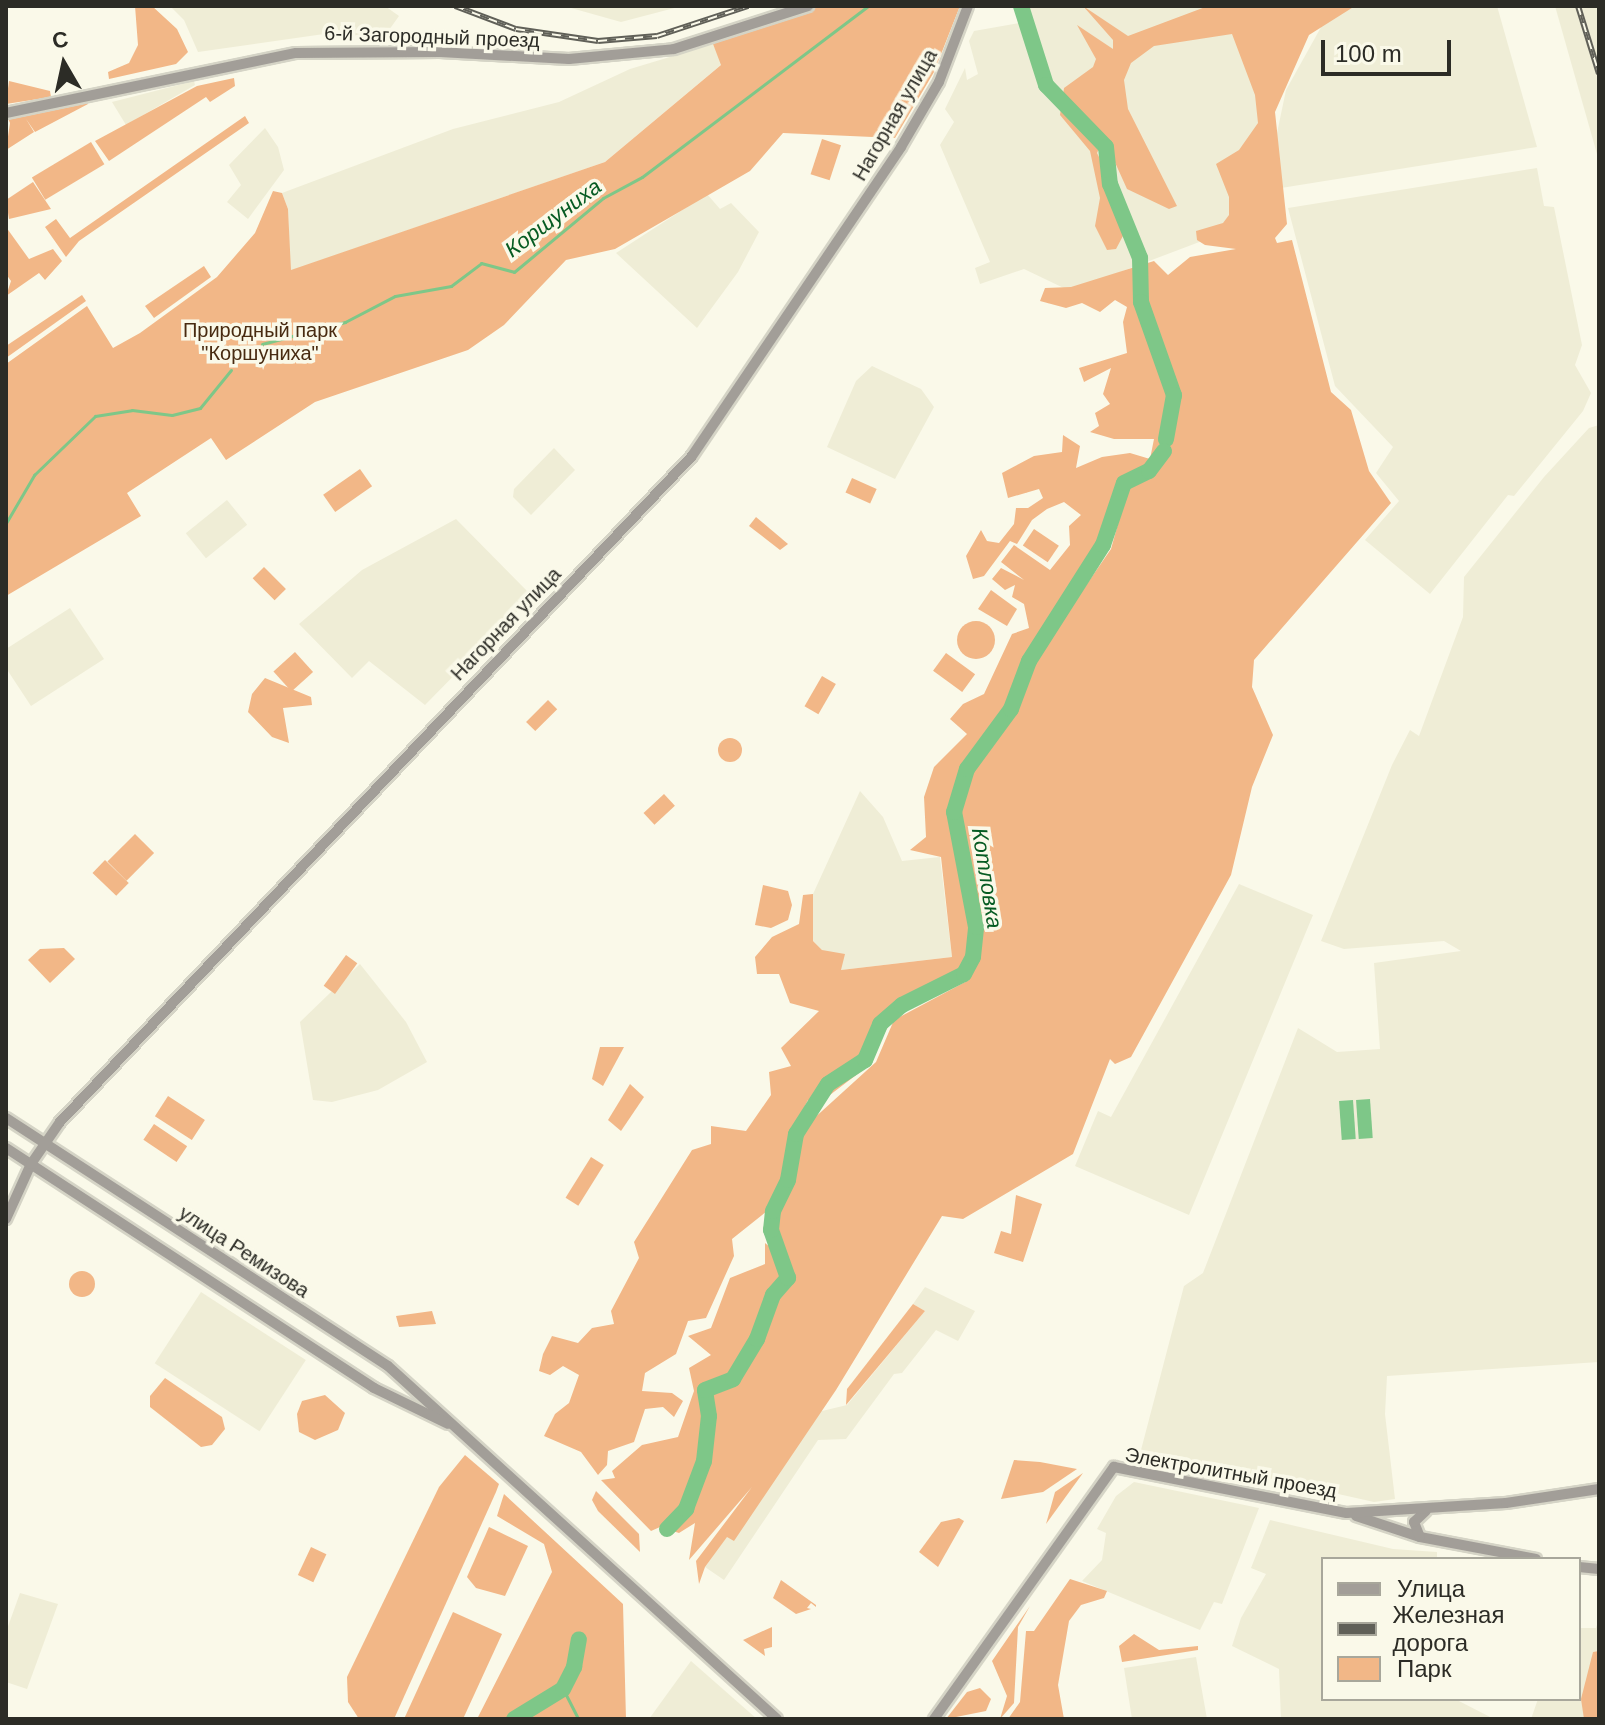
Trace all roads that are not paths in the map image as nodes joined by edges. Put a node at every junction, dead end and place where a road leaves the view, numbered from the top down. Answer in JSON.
{"nodes":[{"id":1,"x":808,"y":6,"type":"edge"},
{"id":2,"x":968,"y":6,"type":"edge"},
{"id":3,"x":6,"y":113,"type":"edge"},
{"id":4,"x":6,"y":1118,"type":"edge"},
{"id":5,"x":44,"y":1143,"type":"junction"},
{"id":6,"x":6,"y":1148,"type":"edge"},
{"id":7,"x":31,"y":1164,"type":"junction"},
{"id":8,"x":6,"y":1219,"type":"edge"},
{"id":9,"x":388,"y":1366,"type":"junction"},
{"id":10,"x":410,"y":1387,"type":"junction"},
{"id":11,"x":374,"y":1388,"type":"junction"},
{"id":12,"x":400,"y":1402,"type":"junction"},
{"id":13,"x":454,"y":1427,"type":"junction"},
{"id":14,"x":1599,"y":1489,"type":"edge"},
{"id":15,"x":1433,"y":1508,"type":"junction"},
{"id":16,"x":1347,"y":1513,"type":"junction"},
{"id":17,"x":1420,"y":1537,"type":"junction"},
{"id":18,"x":1525,"y":1557,"type":"edge"},
{"id":19,"x":777,"y":1719,"type":"edge"},
{"id":20,"x":934,"y":1719,"type":"edge"}],
"edges":[{"from":1,"to":3,"type":"street","name":"6-й Загородный проезд"},
{"from":2,"to":5,"type":"street","name":"Нагорная улица"},
{"from":4,"to":5,"type":"street","name":"улица Ремизова"},
{"from":5,"to":7,"type":"street","name":"Нагорная улица"},
{"from":5,"to":9,"type":"street","name":"улица Ремизова"},
{"from":6,"to":7,"type":"street","name":"улица Ремизова"},
{"from":7,"to":8,"type":"street","name":"Нагорная улица"},
{"from":7,"to":11,"type":"street","name":"улица Ремизова"},
{"from":9,"to":10,"type":"street","name":"улица Ремизова"},
{"from":9,"to":11,"type":"street"},
{"from":10,"to":12,"type":"street"},
{"from":10,"to":13,"type":"street","name":"улица Ремизова"},
{"from":11,"to":12,"type":"street","name":"улица Ремизова"},
{"from":12,"to":13,"type":"street","name":"улица Ремизова"},
{"from":13,"to":19,"type":"street","name":"улица Ремизова"},
{"from":14,"to":15,"type":"street","name":"Электролитный проезд"},
{"from":15,"to":16,"type":"street","name":"Электролитный проезд"},
{"from":15,"to":17,"type":"street"},
{"from":16,"to":17,"type":"street"},
{"from":16,"to":20,"type":"street","name":"Электролитный проезд"},
{"from":17,"to":18,"type":"street"}]}
